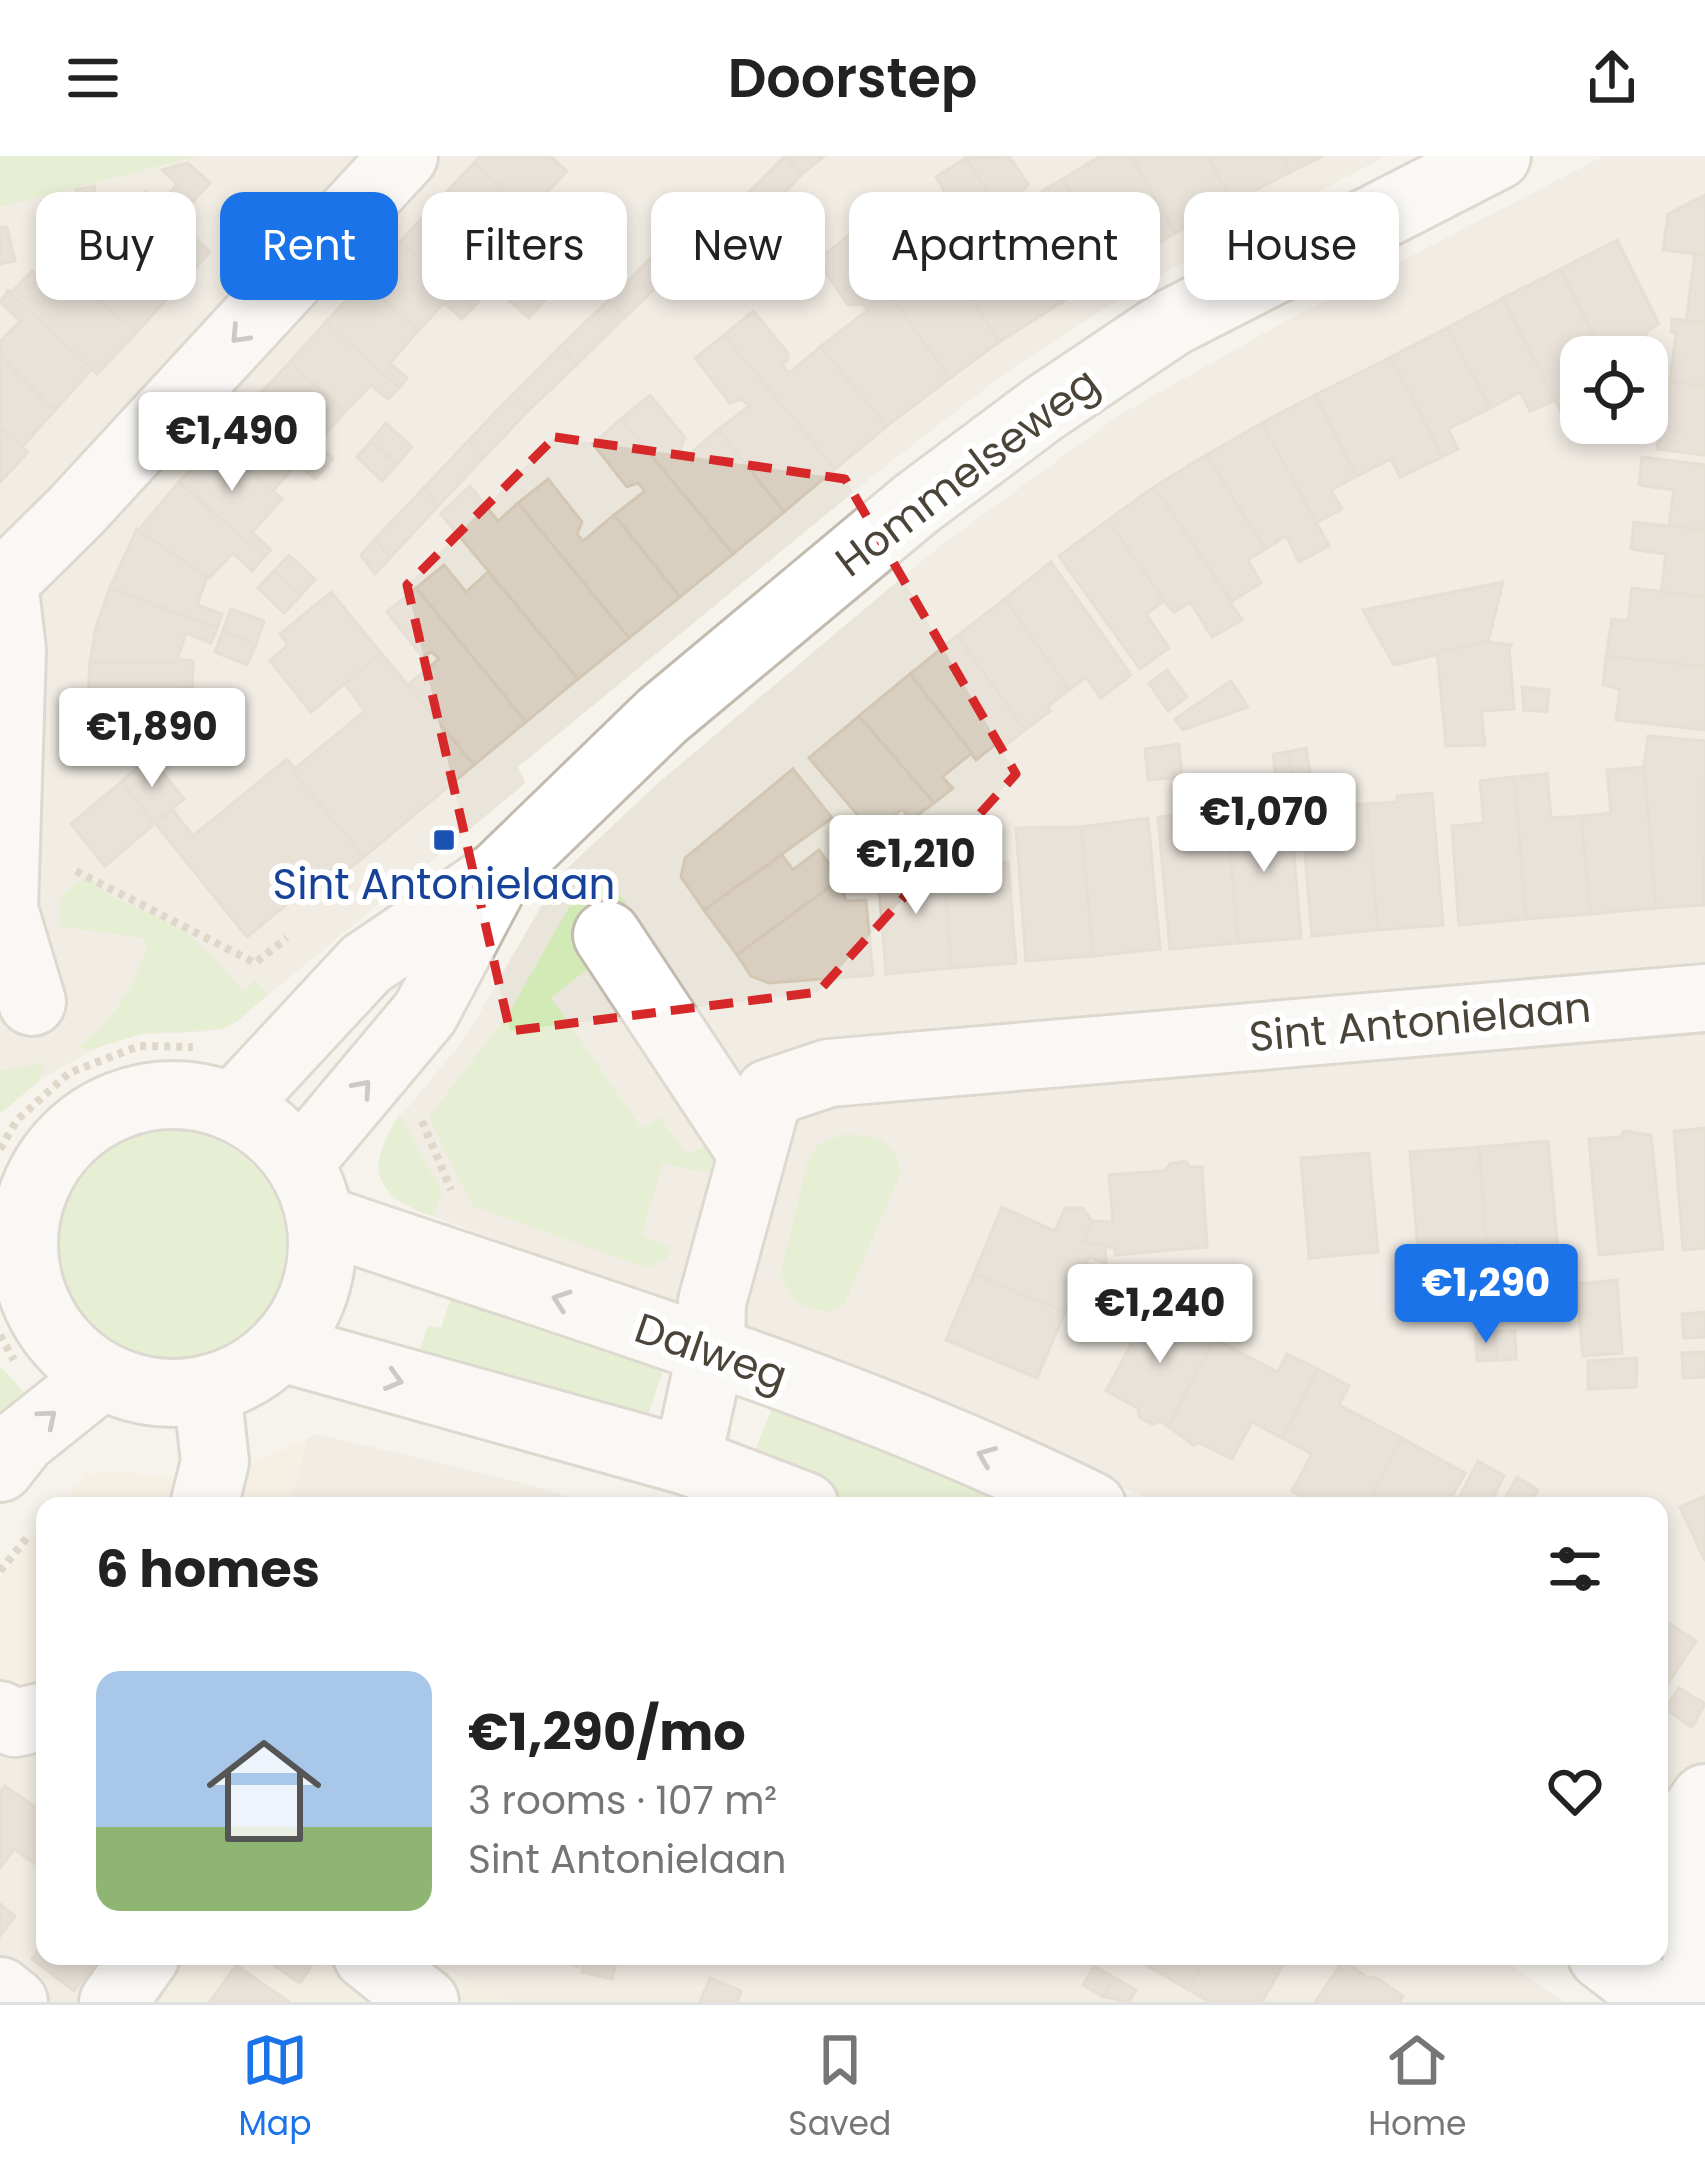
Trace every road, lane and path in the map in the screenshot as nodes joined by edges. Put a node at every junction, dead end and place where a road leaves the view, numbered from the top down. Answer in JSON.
{"nodes":[{"id":1,"x":404,"y":156,"type":"edge"},
{"id":2,"x":1497,"y":156,"type":"edge"},
{"id":3,"x":2,"y":582,"type":"edge"},
{"id":4,"x":6,"y":866,"type":"junction"},
{"id":5,"x":499,"y":874,"type":"junction"},
{"id":6,"x":296,"y":931,"type":"dead end"},
{"id":7,"x":608,"y":934,"type":"dead end"},
{"id":8,"x":1705,"y":998,"type":"edge"},
{"id":9,"x":32,"y":1002,"type":"dead end"},
{"id":10,"x":380,"y":1069,"type":"junction"},
{"id":11,"x":252,"y":1087,"type":"junction"},
{"id":12,"x":12,"y":1147,"type":"edge"},
{"id":13,"x":750,"y":1151,"type":"junction"},
{"id":14,"x":310,"y":1191,"type":"junction"},
{"id":15,"x":445,"y":1260,"type":"junction"},
{"id":16,"x":11,"y":1287,"type":"edge"},
{"id":17,"x":282,"y":1348,"type":"junction"},
{"id":18,"x":711,"y":1352,"type":"junction"},
{"id":19,"x":207,"y":1390,"type":"junction"},
{"id":20,"x":82,"y":1391,"type":"junction"},
{"id":21,"x":687,"y":1461,"type":"junction"},
{"id":22,"x":0,"y":1468,"type":"edge"},
{"id":23,"x":206,"y":1497,"type":"edge"},
{"id":24,"x":781,"y":1497,"type":"edge"},
{"id":25,"x":1073,"y":1497,"type":"edge"},
{"id":26,"x":20,"y":1546,"type":"dead end"},
{"id":27,"x":0,"y":1571,"type":"edge"},
{"id":28,"x":0,"y":1715,"type":"edge"},
{"id":29,"x":36,"y":1718,"type":"edge"},
{"id":30,"x":1688,"y":1850,"type":"edge"},
{"id":31,"x":140,"y":1965,"type":"edge"},
{"id":32,"x":378,"y":1965,"type":"edge"},
{"id":33,"x":1614,"y":1965,"type":"edge"},
{"id":34,"x":0,"y":1991,"type":"edge"},
{"id":35,"x":14,"y":2002,"type":"edge"},
{"id":36,"x":113,"y":2002,"type":"edge"},
{"id":37,"x":425,"y":2002,"type":"edge"},
{"id":38,"x":1662,"y":2002,"type":"edge"},
{"id":39,"x":1694,"y":2002,"type":"edge"}],
"edges":[{"from":1,"to":3,"type":"street","one_way":true},
{"from":2,"to":5,"type":"street","name":"Hommelseweg"},
{"from":3,"to":4,"type":"street"},
{"from":4,"to":6,"type":"path"},
{"from":4,"to":9,"type":"street"},
{"from":5,"to":10,"type":"street","name":"Hommelseweg"},
{"from":5,"to":11,"type":"street","name":"Hommelseweg"},
{"from":7,"to":13,"type":"street"},
{"from":8,"to":13,"type":"street","name":"Sint Antonielaan"},
{"from":14,"to":10,"type":"street","name":"Hommelseweg","one_way":true},
{"from":10,"to":15,"type":"path"},
{"from":11,"to":12,"type":"street"},
{"from":11,"to":12,"type":"path"},
{"from":11,"to":14,"type":"street"},
{"from":12,"to":16,"type":"street"},
{"from":13,"to":18,"type":"street","name":"Sint Antonielaan"},
{"from":14,"to":15,"type":"street","name":"Dalweg"},
{"from":14,"to":17,"type":"street"},
{"from":18,"to":15,"type":"street","name":"Dalweg","one_way":true},
{"from":16,"to":20,"type":"street"},
{"from":16,"to":20,"type":"path"},
{"from":17,"to":19,"type":"street"},
{"from":17,"to":21,"type":"street","one_way":true},
{"from":18,"to":21,"type":"street","name":"Sint Antonielaan"},
{"from":25,"to":18,"type":"street","name":"Dalweg","one_way":true},
{"from":19,"to":20,"type":"street"},
{"from":19,"to":23,"type":"street"},
{"from":22,"to":20,"type":"street","one_way":true},
{"from":21,"to":24,"type":"street"},
{"from":26,"to":27,"type":"path"},
{"from":28,"to":29,"type":"street"},
{"from":30,"to":39,"type":"street"},
{"from":31,"to":36,"type":"street"},
{"from":32,"to":37,"type":"street"},
{"from":33,"to":38,"type":"street"},
{"from":34,"to":35,"type":"street"}]}
